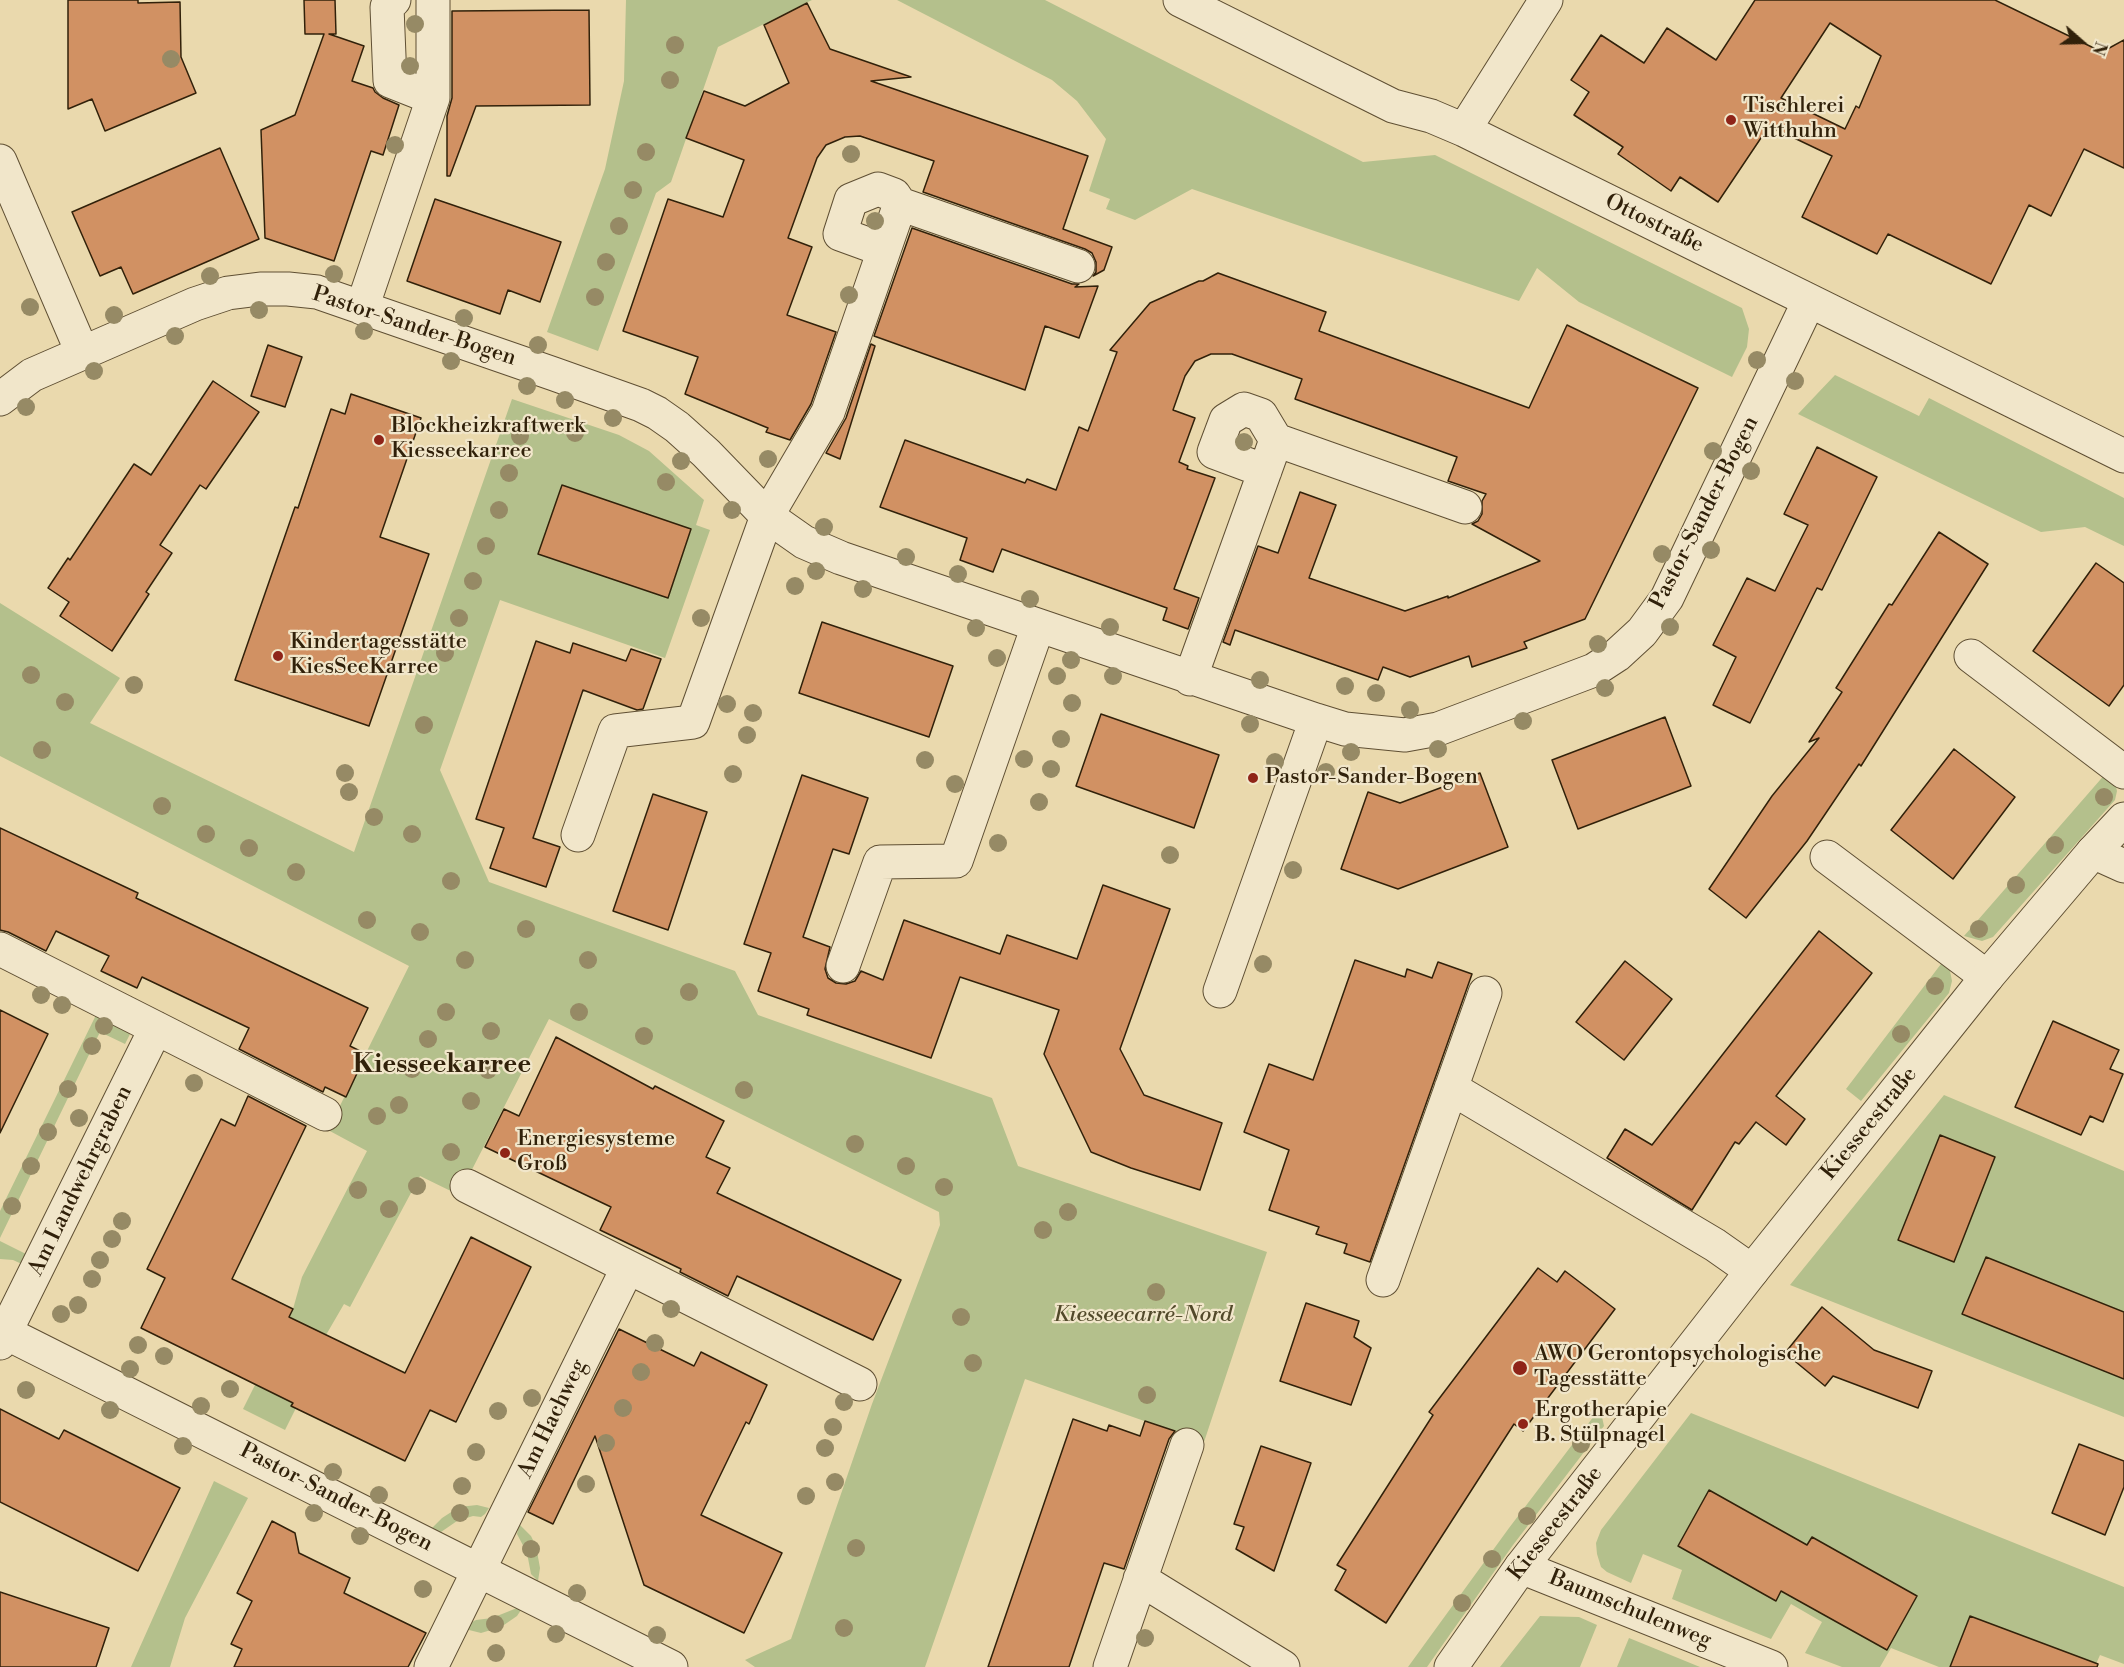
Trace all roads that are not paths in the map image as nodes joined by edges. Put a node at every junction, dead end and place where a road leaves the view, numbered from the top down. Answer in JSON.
{"nodes":[{"id":1,"x":394,"y":0,"type":"edge"},
{"id":2,"x":433,"y":0,"type":"edge"},
{"id":3,"x":1180,"y":0,"type":"edge"},
{"id":4,"x":1546,"y":0,"type":"edge"},
{"id":5,"x":433,"y":98,"type":"junction"},
{"id":6,"x":1464,"y":130,"type":"junction"},
{"id":7,"x":0,"y":161,"type":"edge"},
{"id":8,"x":900,"y":204,"type":"junction"},
{"id":9,"x":884,"y":250,"type":"junction"},
{"id":10,"x":1078,"y":266,"type":"dead end"},
{"id":11,"x":1809,"y":301,"type":"junction"},
{"id":12,"x":362,"y":308,"type":"junction"},
{"id":13,"x":82,"y":352,"type":"junction"},
{"id":14,"x":0,"y":399,"type":"edge"},
{"id":15,"x":1276,"y":440,"type":"junction"},
{"id":16,"x":2124,"y":456,"type":"edge"},
{"id":17,"x":1265,"y":471,"type":"junction"},
{"id":18,"x":1465,"y":507,"type":"dead end"},
{"id":19,"x":767,"y":516,"type":"junction"},
{"id":20,"x":1038,"y":626,"type":"junction"},
{"id":21,"x":1971,"y":656,"type":"dead end"},
{"id":22,"x":1190,"y":679,"type":"junction"},
{"id":23,"x":1316,"y":720,"type":"junction"},
{"id":24,"x":2124,"y":772,"type":"edge"},
{"id":25,"x":2124,"y":819,"type":"edge"},
{"id":26,"x":578,"y":835,"type":"dead end"},
{"id":27,"x":2093,"y":852,"type":"junction"},
{"id":28,"x":1827,"y":857,"type":"dead end"},
{"id":29,"x":2124,"y":866,"type":"edge"},
{"id":30,"x":0,"y":949,"type":"edge"},
{"id":31,"x":843,"y":966,"type":"dead end"},
{"id":32,"x":1987,"y":977,"type":"junction"},
{"id":33,"x":1220,"y":991,"type":"dead end"},
{"id":34,"x":1485,"y":993,"type":"dead end"},
{"id":35,"x":156,"y":1028,"type":"junction"},
{"id":36,"x":1452,"y":1088,"type":"junction"},
{"id":37,"x":325,"y":1114,"type":"dead end"},
{"id":38,"x":467,"y":1186,"type":"dead end"},
{"id":39,"x":628,"y":1267,"type":"junction"},
{"id":40,"x":1752,"y":1271,"type":"junction"},
{"id":41,"x":1383,"y":1280,"type":"dead end"},
{"id":42,"x":2,"y":1335,"type":"edge"},
{"id":43,"x":860,"y":1384,"type":"dead end"},
{"id":44,"x":1187,"y":1445,"type":"dead end"},
{"id":45,"x":1521,"y":1567,"type":"junction"},
{"id":46,"x":478,"y":1570,"type":"junction"},
{"id":47,"x":1140,"y":1579,"type":"junction"},
{"id":48,"x":431,"y":1667,"type":"edge"},
{"id":49,"x":671,"y":1667,"type":"edge"},
{"id":50,"x":1110,"y":1667,"type":"edge"},
{"id":51,"x":1283,"y":1667,"type":"edge"},
{"id":52,"x":1451,"y":1667,"type":"edge"},
{"id":53,"x":1771,"y":1667,"type":"edge"}],
"edges":[{"from":1,"to":5,"type":"street"},
{"from":2,"to":5,"type":"street"},
{"from":3,"to":6,"type":"street","name":"Ottostraße"},
{"from":4,"to":6,"type":"street"},
{"from":5,"to":12,"type":"street"},
{"from":6,"to":11,"type":"street","name":"Ottostraße"},
{"from":7,"to":13,"type":"street"},
{"from":8,"to":9,"type":"street"},
{"from":8,"to":9,"type":"street"},
{"from":8,"to":10,"type":"street"},
{"from":9,"to":19,"type":"street"},
{"from":11,"to":16,"type":"street","name":"Ottostraße"},
{"from":11,"to":23,"type":"street","name":"Pastor-Sander-Bogen"},
{"from":12,"to":13,"type":"street","name":"Pastor-Sander-Bogen"},
{"from":12,"to":19,"type":"street","name":"Pastor-Sander-Bogen"},
{"from":13,"to":14,"type":"street","name":"Pastor-Sander-Bogen"},
{"from":15,"to":17,"type":"street"},
{"from":15,"to":17,"type":"street"},
{"from":15,"to":18,"type":"street"},
{"from":17,"to":22,"type":"street"},
{"from":19,"to":20,"type":"street","name":"Pastor-Sander-Bogen"},
{"from":19,"to":26,"type":"street"},
{"from":20,"to":22,"type":"street","name":"Pastor-Sander-Bogen"},
{"from":20,"to":31,"type":"street"},
{"from":21,"to":24,"type":"street"},
{"from":22,"to":23,"type":"street","name":"Pastor-Sander-Bogen"},
{"from":23,"to":33,"type":"street"},
{"from":25,"to":27,"type":"street","name":"Kiesseestraße"},
{"from":27,"to":29,"type":"street"},
{"from":27,"to":32,"type":"street","name":"Kiesseestraße"},
{"from":28,"to":32,"type":"street"},
{"from":30,"to":35,"type":"street"},
{"from":32,"to":40,"type":"street","name":"Kiesseestraße"},
{"from":34,"to":36,"type":"street"},
{"from":35,"to":37,"type":"street"},
{"from":35,"to":42,"type":"street","name":"Am Landwehrgraben"},
{"from":36,"to":40,"type":"street"},
{"from":36,"to":41,"type":"street"},
{"from":38,"to":39,"type":"street"},
{"from":39,"to":43,"type":"street"},
{"from":39,"to":46,"type":"street","name":"Am Hachweg"},
{"from":40,"to":45,"type":"street","name":"Kiesseestraße"},
{"from":42,"to":46,"type":"street","name":"Pastor-Sander-Bogen"},
{"from":44,"to":47,"type":"street"},
{"from":45,"to":52,"type":"street","name":"Kiesseestraße"},
{"from":45,"to":53,"type":"street","name":"Baumschulenweg"},
{"from":46,"to":48,"type":"street","name":"Am Hachweg"},
{"from":46,"to":49,"type":"street","name":"Pastor-Sander-Bogen"},
{"from":47,"to":50,"type":"street"},
{"from":47,"to":51,"type":"street"}]}
